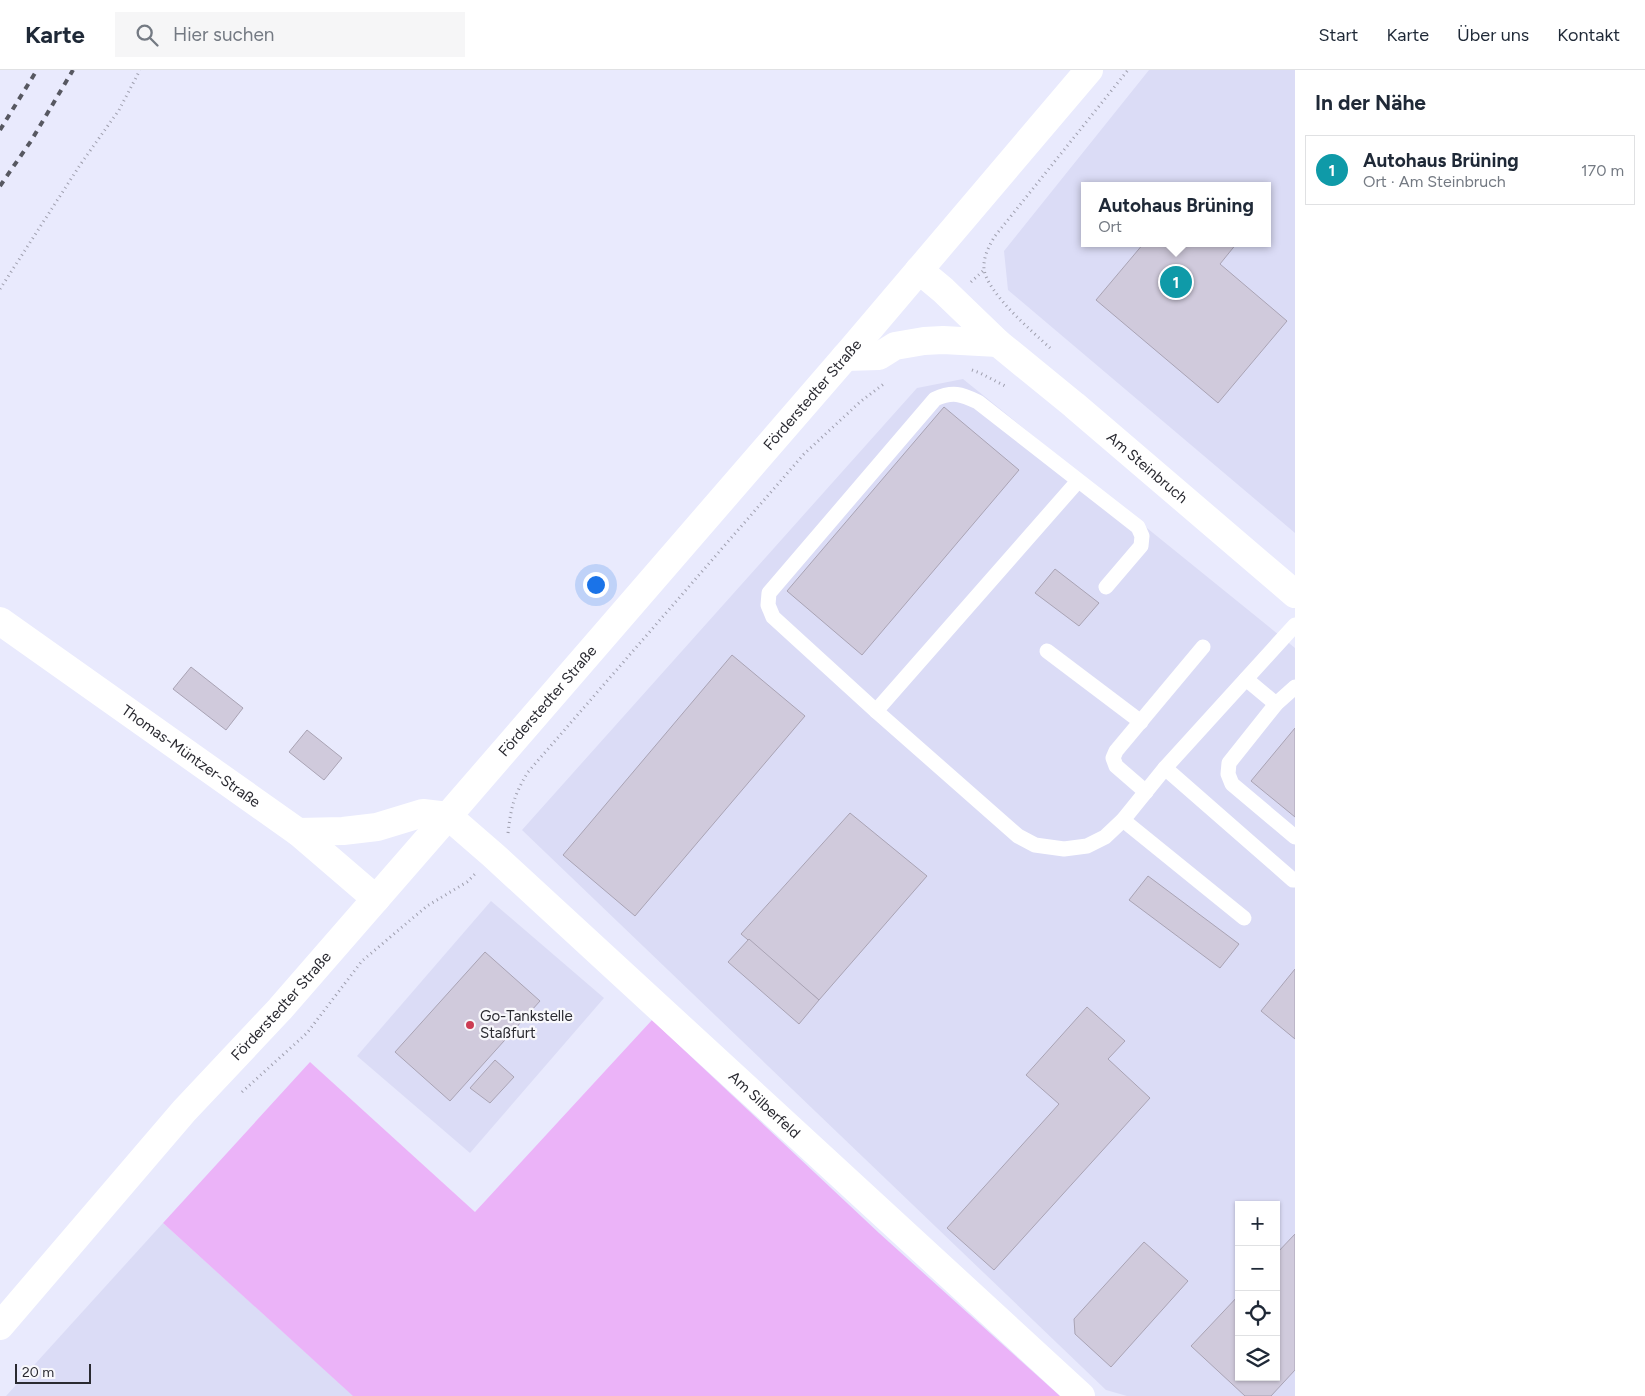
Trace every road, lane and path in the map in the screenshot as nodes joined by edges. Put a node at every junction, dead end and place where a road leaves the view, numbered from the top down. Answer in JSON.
{"nodes":[{"id":1,"x":140,"y":70,"type":"edge"},
{"id":2,"x":1089,"y":70,"type":"edge"},
{"id":3,"x":1128,"y":70,"type":"edge"},
{"id":4,"x":919,"y":270,"type":"junction"},
{"id":5,"x":984,"y":270,"type":"dead end"},
{"id":6,"x":0,"y":289,"type":"edge"},
{"id":7,"x":998,"y":343,"type":"junction"},
{"id":8,"x":845,"y":356,"type":"junction"},
{"id":9,"x":891,"y":378,"type":"dead end"},
{"id":10,"x":1078,"y":481,"type":"junction"},
{"id":11,"x":1106,"y":587,"type":"dead end"},
{"id":12,"x":1295,"y":594,"type":"edge"},
{"id":13,"x":0,"y":621,"type":"edge"},
{"id":14,"x":1295,"y":625,"type":"edge"},
{"id":15,"x":1203,"y":647,"type":"dead end"},
{"id":16,"x":1047,"y":651,"type":"dead end"},
{"id":17,"x":1246,"y":679,"type":"junction"},
{"id":18,"x":1295,"y":687,"type":"edge"},
{"id":19,"x":1276,"y":704,"type":"junction"},
{"id":20,"x":876,"y":711,"type":"junction"},
{"id":21,"x":1141,"y":722,"type":"junction"},
{"id":22,"x":1166,"y":768,"type":"junction"},
{"id":23,"x":1146,"y":792,"type":"junction"},
{"id":24,"x":448,"y":816,"type":"junction"},
{"id":25,"x":1123,"y":820,"type":"junction"},
{"id":26,"x":298,"y":832,"type":"junction"},
{"id":27,"x":1295,"y":837,"type":"edge"},
{"id":28,"x":493,"y":855,"type":"junction"},
{"id":29,"x":1295,"y":880,"type":"edge"},
{"id":30,"x":376,"y":899,"type":"junction"},
{"id":31,"x":1244,"y":918,"type":"dead end"},
{"id":32,"x":238,"y":1095,"type":"dead end"},
{"id":33,"x":0,"y":1326,"type":"edge"},
{"id":34,"x":1081,"y":1396,"type":"edge"}],
"edges":[{"from":1,"to":6,"type":"path"},
{"from":2,"to":4,"type":"street","name":"Förderstedter Straße"},
{"from":3,"to":5,"type":"path"},
{"from":4,"to":7,"type":"street","name":"Am Steinbruch"},
{"from":4,"to":8,"type":"street","name":"Förderstedter Straße"},
{"from":7,"to":8,"type":"street"},
{"from":7,"to":12,"type":"street","name":"Am Steinbruch"},
{"from":8,"to":24,"type":"street","name":"Förderstedter Straße"},
{"from":9,"to":28,"type":"path"},
{"from":10,"to":11,"type":"lane"},
{"from":10,"to":20,"type":"lane"},
{"from":10,"to":20,"type":"lane"},
{"from":13,"to":26,"type":"street","name":"Thomas-Müntzer-Straße"},
{"from":14,"to":17,"type":"lane"},
{"from":15,"to":21,"type":"lane"},
{"from":16,"to":21,"type":"lane"},
{"from":17,"to":19,"type":"lane"},
{"from":17,"to":22,"type":"lane"},
{"from":18,"to":19,"type":"lane"},
{"from":19,"to":27,"type":"lane"},
{"from":20,"to":25,"type":"lane"},
{"from":21,"to":23,"type":"lane"},
{"from":22,"to":23,"type":"lane"},
{"from":22,"to":29,"type":"lane"},
{"from":23,"to":25,"type":"lane"},
{"from":24,"to":26,"type":"street"},
{"from":24,"to":28,"type":"street","name":"Am Silberfeld"},
{"from":24,"to":30,"type":"street","name":"Förderstedter Straße"},
{"from":25,"to":31,"type":"lane"},
{"from":26,"to":30,"type":"street","name":"Thomas-Müntzer-Straße"},
{"from":28,"to":32,"type":"path"},
{"from":28,"to":34,"type":"street","name":"Am Silberfeld"},
{"from":30,"to":33,"type":"street","name":"Förderstedter Straße"}]}
